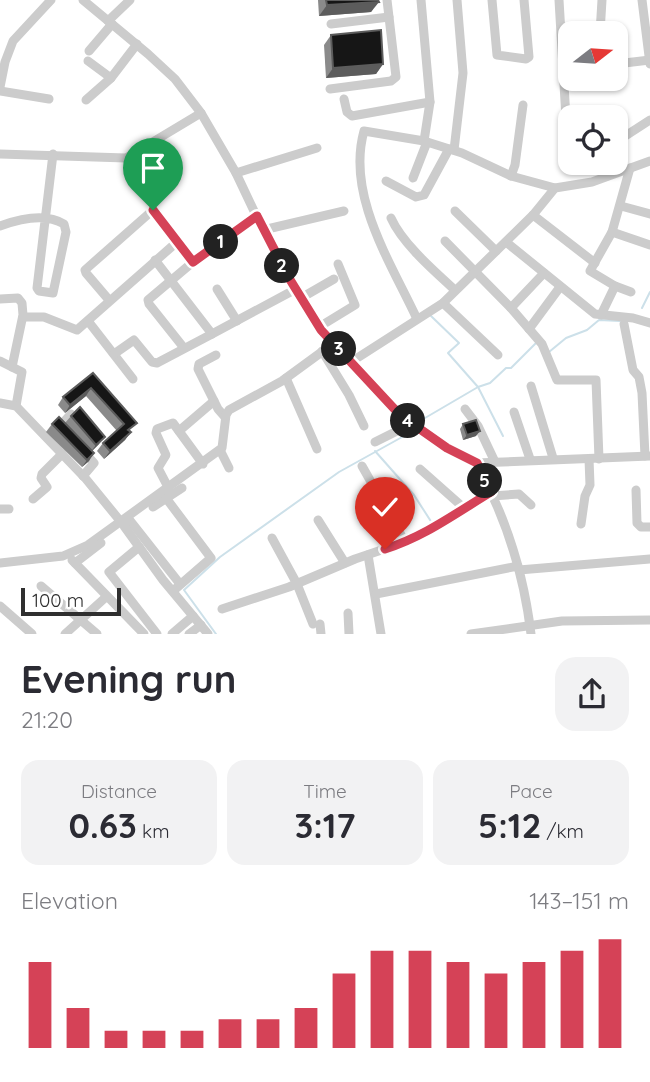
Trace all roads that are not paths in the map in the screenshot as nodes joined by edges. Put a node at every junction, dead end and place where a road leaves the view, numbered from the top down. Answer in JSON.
{"nodes":[{"id":1,"x":51,"y":0,"type":"edge"},
{"id":2,"x":83,"y":0,"type":"edge"},
{"id":3,"x":130,"y":0,"type":"edge"},
{"id":4,"x":387,"y":0,"type":"edge"},
{"id":5,"x":421,"y":0,"type":"edge"},
{"id":6,"x":457,"y":0,"type":"edge"},
{"id":7,"x":492,"y":0,"type":"edge"},
{"id":8,"x":524,"y":0,"type":"edge"},
{"id":9,"x":559,"y":0,"type":"edge"},
{"id":10,"x":602,"y":0,"type":"edge"},
{"id":11,"x":642,"y":0,"type":"edge"},
{"id":12,"x":389,"y":18,"type":"junction"},
{"id":13,"x":561,"y":21,"type":"edge"},
{"id":14,"x":601,"y":21,"type":"edge"},
{"id":15,"x":110,"y":23,"type":"junction"},
{"id":16,"x":331,"y":24,"type":"dead end"},
{"id":17,"x":391,"y":34,"type":"junction"},
{"id":18,"x":379,"y":35,"type":"edge"},
{"id":19,"x":137,"y":44,"type":"junction"},
{"id":20,"x":649,"y":61,"type":"edge"},
{"id":21,"x":628,"y":63,"type":"edge"},
{"id":22,"x":111,"y":78,"type":"junction"},
{"id":23,"x":0,"y":89,"type":"edge"},
{"id":24,"x":330,"y":89,"type":"dead end"},
{"id":25,"x":49,"y":99,"type":"dead end"},
{"id":26,"x":344,"y":99,"type":"dead end"},
{"id":27,"x":86,"y":100,"type":"dead end"},
{"id":28,"x":430,"y":102,"type":"junction"},
{"id":29,"x":523,"y":105,"type":"dead end"},
{"id":30,"x":201,"y":113,"type":"junction"},
{"id":31,"x":650,"y":120,"type":"edge"},
{"id":32,"x":628,"y":134,"type":"edge"},
{"id":33,"x":425,"y":141,"type":"junction"},
{"id":34,"x":317,"y":148,"type":"dead end"},
{"id":35,"x":452,"y":149,"type":"junction"},
{"id":36,"x":53,"y":154,"type":"junction"},
{"id":37,"x":0,"y":155,"type":"edge"},
{"id":38,"x":650,"y":160,"type":"edge"},
{"id":39,"x":630,"y":168,"type":"junction"},
{"id":40,"x":236,"y":173,"type":"junction"},
{"id":41,"x":511,"y":176,"type":"junction"},
{"id":42,"x":412,"y":178,"type":"dead end"},
{"id":43,"x":386,"y":181,"type":"dead end"},
{"id":44,"x":555,"y":188,"type":"junction"},
{"id":45,"x":621,"y":206,"type":"junction"},
{"id":46,"x":344,"y":211,"type":"dead end"},
{"id":47,"x":455,"y":211,"type":"dead end"},
{"id":48,"x":650,"y":214,"type":"edge"},
{"id":49,"x":533,"y":215,"type":"junction"},
{"id":50,"x":257,"y":216,"type":"junction"},
{"id":51,"x":46,"y":218,"type":"junction"},
{"id":52,"x":391,"y":218,"type":"dead end"},
{"id":53,"x":0,"y":226,"type":"edge"},
{"id":54,"x":263,"y":230,"type":"junction"},
{"id":55,"x":612,"y":232,"type":"junction"},
{"id":56,"x":445,"y":241,"type":"dead end"},
{"id":57,"x":177,"y":242,"type":"junction"},
{"id":58,"x":506,"y":242,"type":"junction"},
{"id":59,"x":650,"y":245,"type":"edge"},
{"id":60,"x":496,"y":251,"type":"junction"},
{"id":61,"x":155,"y":260,"type":"junction"},
{"id":62,"x":193,"y":262,"type":"junction"},
{"id":63,"x":595,"y":263,"type":"junction"},
{"id":64,"x":338,"y":264,"type":"dead end"},
{"id":65,"x":475,"y":271,"type":"junction"},
{"id":66,"x":544,"y":273,"type":"junction"},
{"id":67,"x":334,"y":279,"type":"dead end"},
{"id":68,"x":172,"y":280,"type":"junction"},
{"id":69,"x":615,"y":286,"type":"junction"},
{"id":70,"x":560,"y":287,"type":"junction"},
{"id":71,"x":217,"y":289,"type":"dead end"},
{"id":72,"x":455,"y":290,"type":"junction"},
{"id":73,"x":631,"y":292,"type":"dead end"},
{"id":74,"x":298,"y":294,"type":"junction"},
{"id":75,"x":0,"y":299,"type":"edge"},
{"id":76,"x":109,"y":300,"type":"junction"},
{"id":77,"x":443,"y":303,"type":"junction"},
{"id":78,"x":511,"y":308,"type":"junction"},
{"id":79,"x":601,"y":315,"type":"junction"},
{"id":80,"x":23,"y":317,"type":"junction"},
{"id":81,"x":417,"y":319,"type":"junction"},
{"id":82,"x":88,"y":321,"type":"junction"},
{"id":83,"x":237,"y":321,"type":"junction"},
{"id":84,"x":650,"y":323,"type":"edge"},
{"id":85,"x":624,"y":324,"type":"dead end"},
{"id":86,"x":319,"y":327,"type":"junction"},
{"id":87,"x":529,"y":329,"type":"junction"},
{"id":88,"x":212,"y":334,"type":"junction"},
{"id":89,"x":334,"y":343,"type":"junction"},
{"id":90,"x":184,"y":348,"type":"junction"},
{"id":91,"x":322,"y":351,"type":"junction"},
{"id":92,"x":114,"y":354,"type":"junction"},
{"id":93,"x":216,"y":355,"type":"dead end"},
{"id":94,"x":498,"y":355,"type":"dead end"},
{"id":95,"x":0,"y":361,"type":"edge"},
{"id":96,"x":351,"y":362,"type":"junction"},
{"id":97,"x":12,"y":367,"type":"junction"},
{"id":98,"x":286,"y":378,"type":"junction"},
{"id":99,"x":133,"y":379,"type":"dead end"},
{"id":100,"x":531,"y":386,"type":"dead end"},
{"id":101,"x":646,"y":392,"type":"edge"},
{"id":102,"x":214,"y":401,"type":"junction"},
{"id":103,"x":0,"y":403,"type":"edge"},
{"id":104,"x":16,"y":406,"type":"junction"},
{"id":105,"x":466,"y":409,"type":"dead end"},
{"id":106,"x":514,"y":412,"type":"dead end"},
{"id":107,"x":71,"y":414,"type":"edge"},
{"id":108,"x":225,"y":417,"type":"junction"},
{"id":109,"x":411,"y":424,"type":"junction"},
{"id":110,"x":364,"y":426,"type":"dead end"},
{"id":111,"x":179,"y":430,"type":"junction"},
{"id":112,"x":70,"y":437,"type":"edge"},
{"id":113,"x":375,"y":442,"type":"dead end"},
{"id":114,"x":78,"y":446,"type":"edge"},
{"id":115,"x":317,"y":449,"type":"dead end"},
{"id":116,"x":220,"y":450,"type":"junction"},
{"id":117,"x":62,"y":454,"type":"junction"},
{"id":118,"x":647,"y":456,"type":"edge"},
{"id":119,"x":553,"y":458,"type":"junction"},
{"id":120,"x":530,"y":459,"type":"junction"},
{"id":121,"x":594,"y":459,"type":"junction"},
{"id":122,"x":495,"y":462,"type":"junction"},
{"id":123,"x":477,"y":463,"type":"junction"},
{"id":124,"x":203,"y":464,"type":"junction"},
{"id":125,"x":362,"y":466,"type":"dead end"},
{"id":126,"x":229,"y":468,"type":"dead end"},
{"id":127,"x":420,"y":469,"type":"dead end"},
{"id":128,"x":83,"y":476,"type":"junction"},
{"id":129,"x":182,"y":488,"type":"dead end"},
{"id":130,"x":636,"y":490,"type":"dead end"},
{"id":131,"x":168,"y":494,"type":"junction"},
{"id":132,"x":491,"y":494,"type":"junction"},
{"id":133,"x":33,"y":499,"type":"dead end"},
{"id":134,"x":531,"y":505,"type":"dead end"},
{"id":135,"x":464,"y":508,"type":"junction"},
{"id":136,"x":318,"y":520,"type":"dead end"},
{"id":137,"x":126,"y":522,"type":"junction"},
{"id":138,"x":581,"y":524,"type":"dead end"},
{"id":139,"x":650,"y":527,"type":"edge"},
{"id":140,"x":272,"y":538,"type":"dead end"},
{"id":141,"x":405,"y":542,"type":"junction"},
{"id":142,"x":139,"y":547,"type":"junction"},
{"id":143,"x":67,"y":555,"type":"junction"},
{"id":144,"x":368,"y":555,"type":"junction"},
{"id":145,"x":650,"y":559,"type":"edge"},
{"id":146,"x":75,"y":563,"type":"junction"},
{"id":147,"x":345,"y":563,"type":"junction"},
{"id":148,"x":0,"y":564,"type":"edge"},
{"id":149,"x":518,"y":568,"type":"junction"},
{"id":150,"x":297,"y":584,"type":"junction"},
{"id":151,"x":41,"y":586,"type":"dead end"},
{"id":152,"x":176,"y":588,"type":"junction"},
{"id":153,"x":376,"y":594,"type":"junction"},
{"id":154,"x":107,"y":597,"type":"junction"},
{"id":155,"x":0,"y":606,"type":"edge"},
{"id":156,"x":222,"y":608,"type":"dead end"},
{"id":157,"x":348,"y":613,"type":"dead end"},
{"id":158,"x":81,"y":620,"type":"junction"},
{"id":159,"x":650,"y":620,"type":"edge"},
{"id":160,"x":197,"y":621,"type":"junction"},
{"id":161,"x":589,"y":621,"type":"junction"},
{"id":162,"x":628,"y":621,"type":"junction"},
{"id":163,"x":318,"y":627,"type":"edge"},
{"id":164,"x":531,"y":629,"type":"edge"},
{"id":165,"x":32,"y":634,"type":"edge"},
{"id":166,"x":65,"y":634,"type":"edge"},
{"id":167,"x":97,"y":634,"type":"edge"},
{"id":168,"x":144,"y":634,"type":"edge"},
{"id":169,"x":158,"y":634,"type":"edge"},
{"id":170,"x":172,"y":634,"type":"edge"},
{"id":171,"x":189,"y":634,"type":"edge"},
{"id":172,"x":208,"y":634,"type":"edge"},
{"id":173,"x":349,"y":634,"type":"edge"},
{"id":174,"x":381,"y":634,"type":"edge"},
{"id":175,"x":471,"y":634,"type":"edge"},
{"id":176,"x":589,"y":634,"type":"edge"},
{"id":177,"x":629,"y":634,"type":"edge"}],
"edges":[{"from":1,"to":23,"type":"street"},
{"from":2,"to":15,"type":"street"},
{"from":3,"to":15,"type":"street"},
{"from":4,"to":12,"type":"street"},
{"from":5,"to":28,"type":"street"},
{"from":6,"to":35,"type":"street"},
{"from":7,"to":8,"type":"street"},
{"from":9,"to":13,"type":"street"},
{"from":10,"to":14,"type":"street"},
{"from":11,"to":20,"type":"street"},
{"from":12,"to":16,"type":"street"},
{"from":12,"to":17,"type":"street"},
{"from":15,"to":19,"type":"street"},
{"from":15,"to":22,"type":"street"},
{"from":17,"to":18,"type":"street"},
{"from":17,"to":24,"type":"street"},
{"from":19,"to":22,"type":"street"},
{"from":19,"to":30,"type":"street"},
{"from":20,"to":21,"type":"street"},
{"from":22,"to":27,"type":"street"},
{"from":23,"to":25,"type":"street"},
{"from":26,"to":28,"type":"street"},
{"from":28,"to":33,"type":"street"},
{"from":29,"to":41,"type":"street"},
{"from":30,"to":36,"type":"street"},
{"from":30,"to":40,"type":"street"},
{"from":31,"to":32,"type":"street"},
{"from":33,"to":35,"type":"street"},
{"from":33,"to":42,"type":"street"},
{"from":33,"to":81,"type":"street"},
{"from":34,"to":40,"type":"street"},
{"from":35,"to":41,"type":"street"},
{"from":35,"to":43,"type":"street"},
{"from":36,"to":37,"type":"street"},
{"from":36,"to":51,"type":"street"},
{"from":38,"to":39,"type":"street"},
{"from":39,"to":44,"type":"street"},
{"from":39,"to":45,"type":"street"},
{"from":40,"to":50,"type":"street"},
{"from":41,"to":44,"type":"street"},
{"from":44,"to":49,"type":"street"},
{"from":45,"to":48,"type":"street"},
{"from":45,"to":55,"type":"street"},
{"from":46,"to":54,"type":"street"},
{"from":47,"to":60,"type":"street"},
{"from":49,"to":58,"type":"street"},
{"from":49,"to":63,"type":"street"},
{"from":50,"to":54,"type":"street"},
{"from":50,"to":62,"type":"street"},
{"from":51,"to":51,"type":"street"},
{"from":51,"to":53,"type":"street"},
{"from":52,"to":72,"type":"street"},
{"from":54,"to":74,"type":"street"},
{"from":55,"to":59,"type":"street"},
{"from":55,"to":63,"type":"street"},
{"from":56,"to":65,"type":"street"},
{"from":57,"to":61,"type":"street"},
{"from":57,"to":62,"type":"street"},
{"from":57,"to":76,"type":"street"},
{"from":58,"to":60,"type":"street"},
{"from":58,"to":66,"type":"street"},
{"from":60,"to":65,"type":"street"},
{"from":61,"to":68,"type":"street"},
{"from":61,"to":76,"type":"street"},
{"from":62,"to":68,"type":"street"},
{"from":63,"to":69,"type":"street"},
{"from":64,"to":86,"type":"street"},
{"from":65,"to":72,"type":"street"},
{"from":65,"to":78,"type":"street"},
{"from":66,"to":70,"type":"street"},
{"from":66,"to":78,"type":"street"},
{"from":67,"to":74,"type":"street"},
{"from":68,"to":88,"type":"street"},
{"from":68,"to":90,"type":"street"},
{"from":69,"to":73,"type":"street"},
{"from":69,"to":79,"type":"street"},
{"from":70,"to":79,"type":"street"},
{"from":70,"to":87,"type":"street"},
{"from":71,"to":83,"type":"street"},
{"from":72,"to":77,"type":"street"},
{"from":74,"to":83,"type":"street"},
{"from":74,"to":86,"type":"street"},
{"from":75,"to":80,"type":"street"},
{"from":76,"to":82,"type":"street"},
{"from":77,"to":81,"type":"street"},
{"from":77,"to":94,"type":"street"},
{"from":78,"to":87,"type":"street"},
{"from":79,"to":84,"type":"street"},
{"from":80,"to":82,"type":"street"},
{"from":80,"to":97,"type":"street"},
{"from":81,"to":96,"type":"street"},
{"from":82,"to":92,"type":"street"},
{"from":83,"to":88,"type":"street"},
{"from":85,"to":101,"type":"street"},
{"from":86,"to":89,"type":"street"},
{"from":87,"to":121,"type":"street"},
{"from":88,"to":90,"type":"street"},
{"from":89,"to":91,"type":"street"},
{"from":89,"to":96,"type":"street"},
{"from":90,"to":92,"type":"street"},
{"from":91,"to":98,"type":"street"},
{"from":91,"to":110,"type":"street"},
{"from":92,"to":99,"type":"street"},
{"from":93,"to":102,"type":"street"},
{"from":95,"to":97,"type":"street"},
{"from":96,"to":109,"type":"street"},
{"from":97,"to":104,"type":"street"},
{"from":98,"to":108,"type":"street"},
{"from":98,"to":115,"type":"street"},
{"from":100,"to":119,"type":"street"},
{"from":101,"to":118,"type":"street"},
{"from":102,"to":108,"type":"street"},
{"from":102,"to":111,"type":"street"},
{"from":103,"to":104,"type":"street"},
{"from":104,"to":117,"type":"street"},
{"from":105,"to":122,"type":"street"},
{"from":106,"to":120,"type":"street"},
{"from":107,"to":112,"type":"street"},
{"from":108,"to":116,"type":"street"},
{"from":109,"to":113,"type":"street"},
{"from":109,"to":123,"type":"street"},
{"from":111,"to":124,"type":"street"},
{"from":111,"to":131,"type":"street"},
{"from":114,"to":128,"type":"street"},
{"from":116,"to":124,"type":"street"},
{"from":116,"to":126,"type":"street"},
{"from":117,"to":128,"type":"street"},
{"from":117,"to":133,"type":"street"},
{"from":118,"to":121,"type":"street"},
{"from":119,"to":120,"type":"street"},
{"from":119,"to":121,"type":"street"},
{"from":120,"to":122,"type":"street"},
{"from":121,"to":138,"type":"street"},
{"from":122,"to":123,"type":"street"},
{"from":123,"to":132,"type":"street"},
{"from":124,"to":131,"type":"street"},
{"from":125,"to":141,"type":"street"},
{"from":127,"to":135,"type":"street"},
{"from":128,"to":137,"type":"street"},
{"from":129,"to":131,"type":"street"},
{"from":130,"to":139,"type":"street"},
{"from":131,"to":137,"type":"street"},
{"from":131,"to":152,"type":"street"},
{"from":132,"to":134,"type":"street"},
{"from":132,"to":135,"type":"street"},
{"from":132,"to":149,"type":"street"},
{"from":135,"to":141,"type":"street"},
{"from":136,"to":147,"type":"street"},
{"from":137,"to":142,"type":"street"},
{"from":137,"to":143,"type":"street"},
{"from":137,"to":146,"type":"street"},
{"from":137,"to":152,"type":"street"},
{"from":140,"to":150,"type":"street"},
{"from":141,"to":144,"type":"street"},
{"from":142,"to":152,"type":"street"},
{"from":142,"to":169,"type":"street"},
{"from":143,"to":146,"type":"street"},
{"from":143,"to":148,"type":"street"},
{"from":144,"to":147,"type":"street"},
{"from":144,"to":153,"type":"street"},
{"from":145,"to":149,"type":"street"},
{"from":146,"to":154,"type":"street"},
{"from":147,"to":150,"type":"street"},
{"from":149,"to":153,"type":"street"},
{"from":149,"to":164,"type":"street"},
{"from":150,"to":156,"type":"street"},
{"from":150,"to":163,"type":"street"},
{"from":151,"to":158,"type":"street"},
{"from":152,"to":160,"type":"street"},
{"from":153,"to":174,"type":"street"},
{"from":154,"to":158,"type":"street"},
{"from":154,"to":168,"type":"street"},
{"from":155,"to":165,"type":"street"},
{"from":157,"to":173,"type":"street"},
{"from":158,"to":166,"type":"street"},
{"from":158,"to":167,"type":"street"},
{"from":159,"to":162,"type":"street"},
{"from":160,"to":170,"type":"street"},
{"from":160,"to":171,"type":"street"},
{"from":160,"to":172,"type":"street"},
{"from":161,"to":162,"type":"street"},
{"from":161,"to":164,"type":"street"},
{"from":161,"to":176,"type":"street"},
{"from":162,"to":177,"type":"street"},
{"from":164,"to":175,"type":"street"}]}
